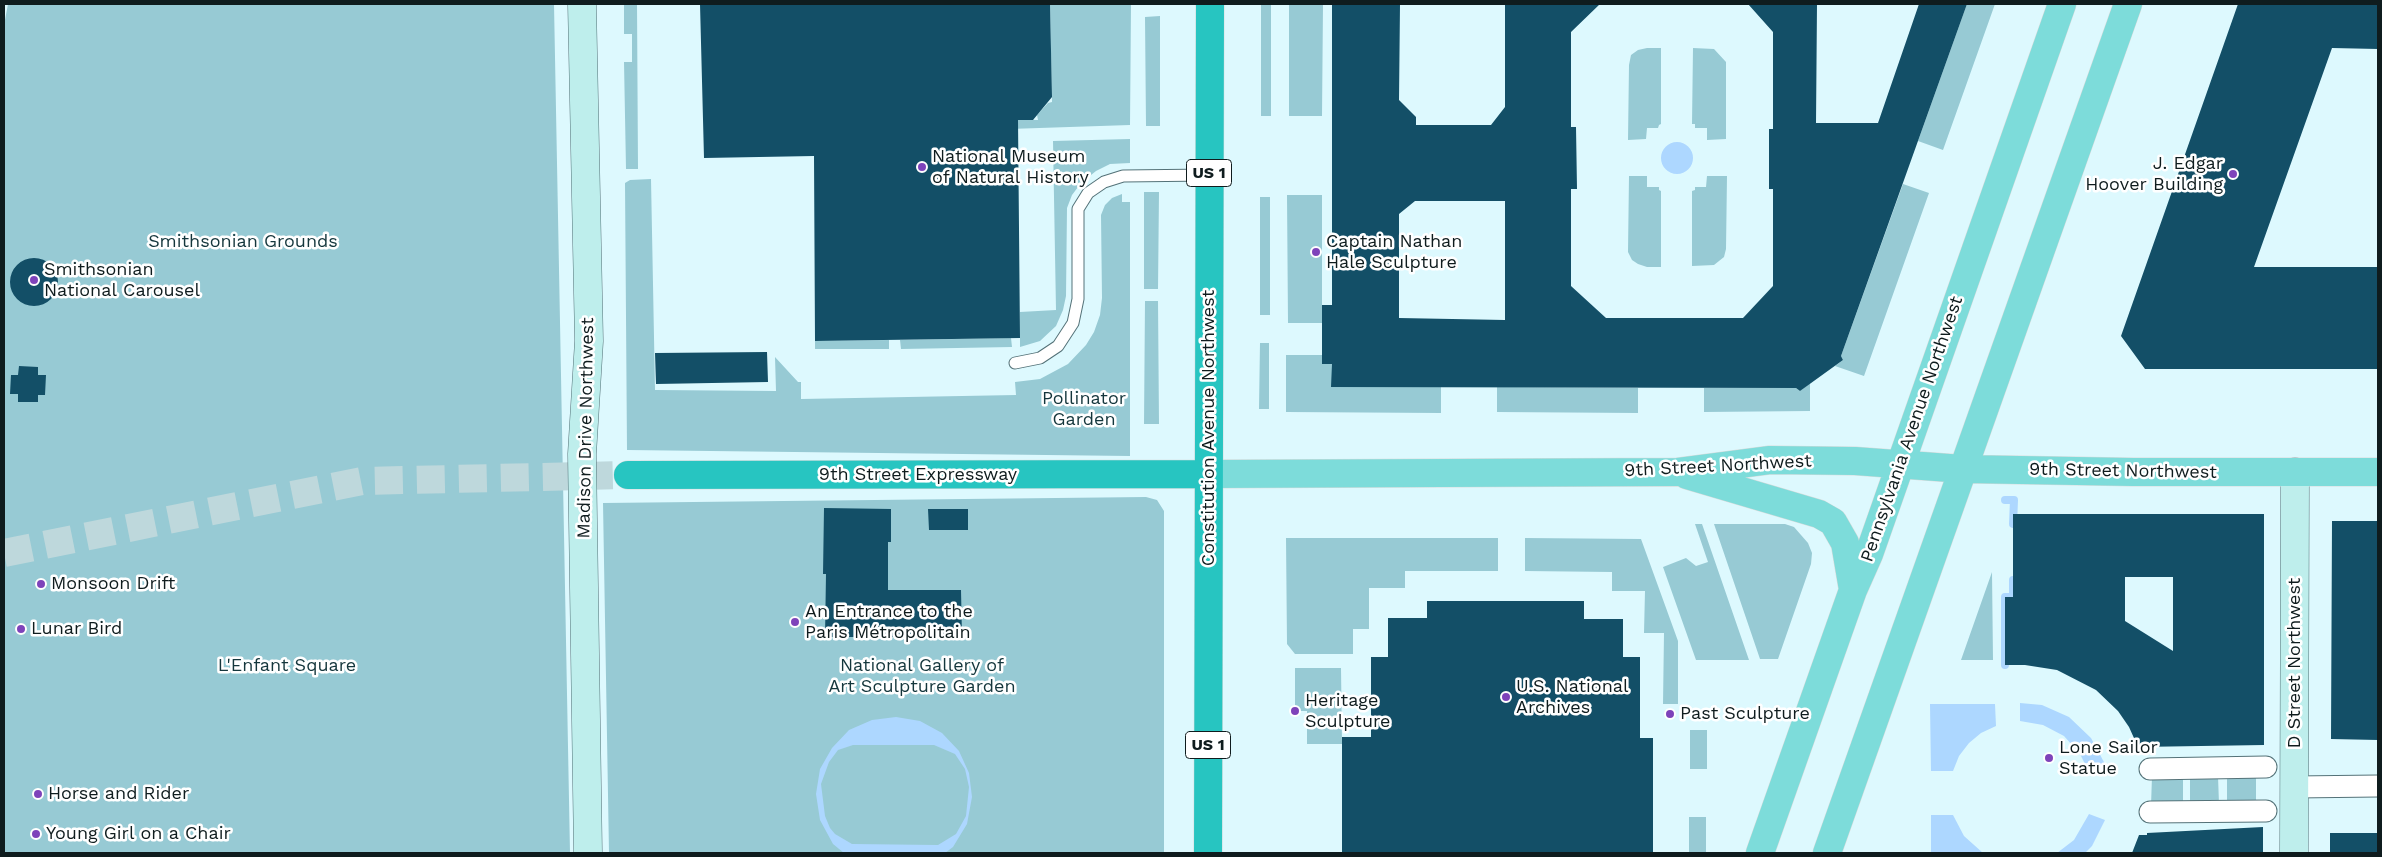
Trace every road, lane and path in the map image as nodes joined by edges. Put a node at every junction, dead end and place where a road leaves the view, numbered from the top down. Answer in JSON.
{"nodes":[{"id":1,"x":582,"y":4,"type":"edge"},
{"id":2,"x":1210,"y":4,"type":"edge"},
{"id":3,"x":2062,"y":4,"type":"edge"},
{"id":4,"x":2128,"y":4,"type":"edge"},
{"id":5,"x":1209,"y":175,"type":"junction"},
{"id":6,"x":1015,"y":363,"type":"dead end"},
{"id":7,"x":1899,"y":465,"type":"junction"},
{"id":8,"x":1963,"y":469,"type":"junction"},
{"id":9,"x":1678,"y":472,"type":"junction"},
{"id":10,"x":2295,"y":472,"type":"junction"},
{"id":11,"x":2378,"y":472,"type":"edge"},
{"id":12,"x":1208,"y":474,"type":"junction"},
{"id":13,"x":628,"y":475,"type":"tunnel mouth"},
{"id":14,"x":1854,"y":590,"type":"junction"},
{"id":15,"x":2266,"y":767,"type":"dead end"},
{"id":16,"x":2150,"y":769,"type":"dead end"},
{"id":17,"x":2378,"y":786,"type":"edge"},
{"id":18,"x":2295,"y":787,"type":"junction"},
{"id":19,"x":2266,"y":811,"type":"dead end"},
{"id":20,"x":2150,"y":812,"type":"dead end"},
{"id":21,"x":588,"y":853,"type":"edge"},
{"id":22,"x":1208,"y":853,"type":"edge"},
{"id":23,"x":1760,"y":853,"type":"edge"},
{"id":24,"x":1827,"y":853,"type":"edge"},
{"id":25,"x":2294,"y":853,"type":"edge"}],
"edges":[{"from":1,"to":21,"type":"street","name":"Madison Drive Northwest"},
{"from":2,"to":5,"type":"highway","name":"Constitution Avenue Northwest","number":"US 1"},
{"from":3,"to":7,"type":"main road","name":"Pennsylvania Avenue Northwest"},
{"from":4,"to":8,"type":"main road"},
{"from":5,"to":6,"type":"lane"},
{"from":5,"to":12,"type":"highway","name":"Constitution Avenue Northwest","number":"US 1"},
{"from":7,"to":8,"type":"main road","name":"9th Street Northwest"},
{"from":7,"to":9,"type":"main road","name":"9th Street Northwest"},
{"from":7,"to":14,"type":"main road","name":"Pennsylvania Avenue Northwest"},
{"from":8,"to":10,"type":"main road","name":"9th Street Northwest"},
{"from":8,"to":24,"type":"main road"},
{"from":9,"to":12,"type":"main road","name":"9th Street Northwest"},
{"from":9,"to":14,"type":"main road"},
{"from":10,"to":11,"type":"main road","name":"9th Street Northwest"},
{"from":10,"to":18,"type":"street","name":"D Street Northwest"},
{"from":12,"to":13,"type":"highway","name":"9th Street Expressway"},
{"from":12,"to":22,"type":"highway","name":"Constitution Avenue Northwest","number":"US 1"},
{"from":14,"to":23,"type":"main road","name":"Pennsylvania Avenue Northwest"},
{"from":15,"to":16,"type":"street"},
{"from":17,"to":18,"type":"street"},
{"from":18,"to":25,"type":"street","name":"D Street Northwest"},
{"from":19,"to":20,"type":"street"}]}
